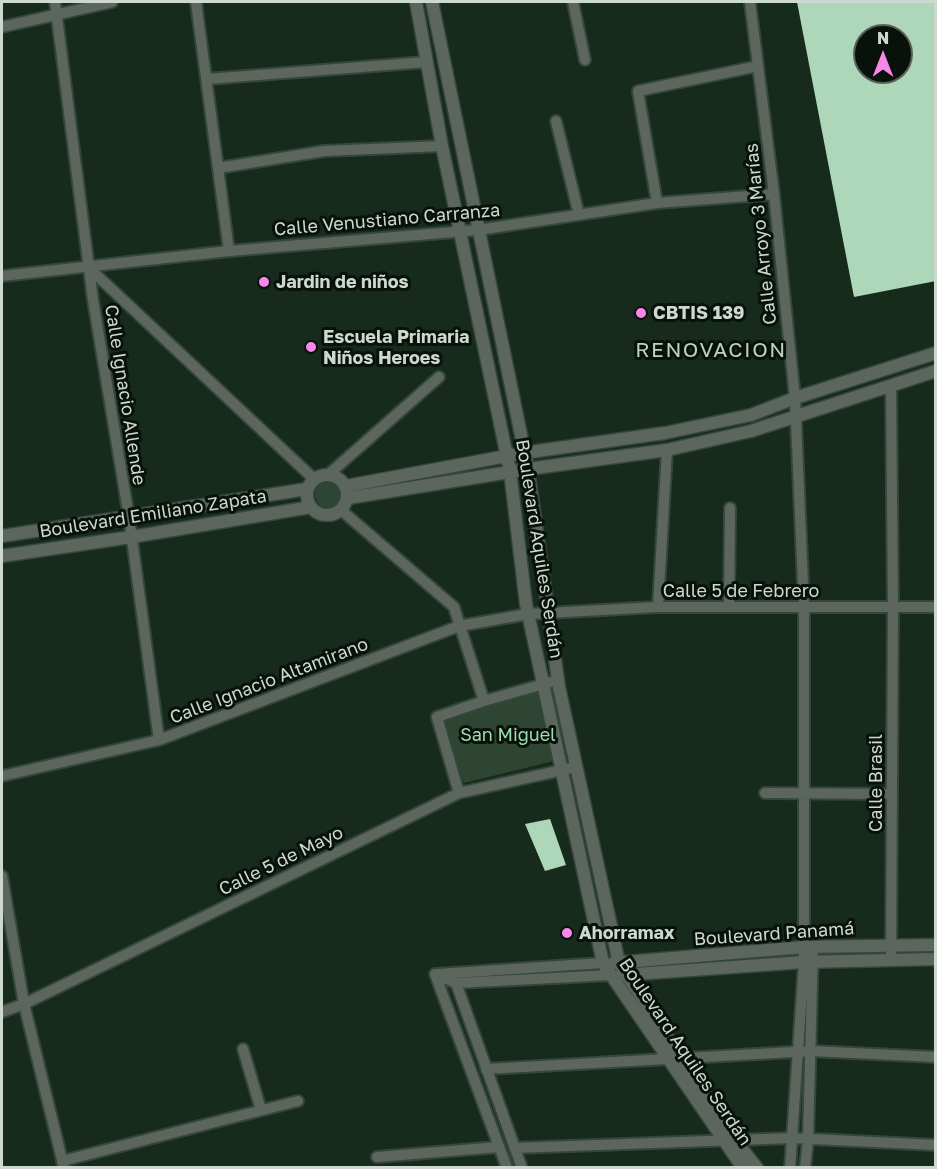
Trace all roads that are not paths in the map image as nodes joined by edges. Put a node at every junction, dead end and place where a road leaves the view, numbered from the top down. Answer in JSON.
{"nodes":[{"id":1,"x":55,"y":2,"type":"edge"},
{"id":2,"x":112,"y":2,"type":"edge"},
{"id":3,"x":196,"y":2,"type":"edge"},
{"id":4,"x":416,"y":2,"type":"edge"},
{"id":5,"x":432,"y":2,"type":"edge"},
{"id":6,"x":573,"y":2,"type":"edge"},
{"id":7,"x":750,"y":2,"type":"edge"},
{"id":8,"x":57,"y":14,"type":"junction"},
{"id":9,"x":2,"y":27,"type":"edge"},
{"id":10,"x":585,"y":60,"type":"dead end"},
{"id":11,"x":426,"y":62,"type":"junction"},
{"id":12,"x":758,"y":66,"type":"junction"},
{"id":13,"x":207,"y":80,"type":"junction"},
{"id":14,"x":556,"y":122,"type":"dead end"},
{"id":15,"x":442,"y":146,"type":"junction"},
{"id":16,"x":218,"y":168,"type":"junction"},
{"id":17,"x":774,"y":194,"type":"junction"},
{"id":18,"x":657,"y":203,"type":"junction"},
{"id":19,"x":579,"y":215,"type":"junction"},
{"id":20,"x":478,"y":230,"type":"junction"},
{"id":21,"x":460,"y":232,"type":"junction"},
{"id":22,"x":229,"y":251,"type":"junction"},
{"id":23,"x":89,"y":268,"type":"junction"},
{"id":24,"x":2,"y":276,"type":"edge"},
{"id":25,"x":114,"y":292,"type":"junction"},
{"id":26,"x":93,"y":300,"type":"junction"},
{"id":27,"x":936,"y":353,"type":"edge"},
{"id":28,"x":936,"y":371,"type":"edge"},
{"id":29,"x":439,"y":377,"type":"dead end"},
{"id":30,"x":891,"y":385,"type":"junction"},
{"id":31,"x":795,"y":398,"type":"junction"},
{"id":32,"x":795,"y":418,"type":"junction"},
{"id":33,"x":666,"y":450,"type":"junction"},
{"id":34,"x":523,"y":453,"type":"junction"},
{"id":35,"x":507,"y":456,"type":"junction"},
{"id":36,"x":528,"y":468,"type":"junction"},
{"id":37,"x":510,"y":471,"type":"junction"},
{"id":38,"x":329,"y":474,"type":"junction"},
{"id":39,"x":310,"y":484,"type":"junction"},
{"id":40,"x":347,"y":492,"type":"junction"},
{"id":41,"x":311,"y":507,"type":"junction"},
{"id":42,"x":730,"y":508,"type":"dead end"},
{"id":43,"x":341,"y":510,"type":"junction"},
{"id":44,"x":129,"y":517,"type":"junction"},
{"id":45,"x":2,"y":536,"type":"edge"},
{"id":46,"x":131,"y":537,"type":"junction"},
{"id":47,"x":2,"y":556,"type":"edge"},
{"id":48,"x":658,"y":607,"type":"junction"},
{"id":49,"x":729,"y":607,"type":"junction"},
{"id":50,"x":804,"y":607,"type":"junction"},
{"id":51,"x":893,"y":607,"type":"junction"},
{"id":52,"x":936,"y":607,"type":"edge"},
{"id":53,"x":547,"y":612,"type":"junction"},
{"id":54,"x":528,"y":614,"type":"junction"},
{"id":55,"x":459,"y":626,"type":"junction"},
{"id":56,"x":558,"y":680,"type":"junction"},
{"id":57,"x":543,"y":684,"type":"junction"},
{"id":58,"x":484,"y":701,"type":"junction"},
{"id":59,"x":159,"y":740,"type":"junction"},
{"id":60,"x":576,"y":767,"type":"junction"},
{"id":61,"x":561,"y":771,"type":"junction"},
{"id":62,"x":2,"y":776,"type":"edge"},
{"id":63,"x":459,"y":792,"type":"junction"},
{"id":64,"x":803,"y":792,"type":"junction"},
{"id":65,"x":765,"y":793,"type":"dead end"},
{"id":66,"x":892,"y":794,"type":"junction"},
{"id":67,"x":2,"y":876,"type":"edge"},
{"id":68,"x":4,"y":903,"type":"edge"},
{"id":69,"x":936,"y":945,"type":"edge"},
{"id":70,"x":891,"y":946,"type":"junction"},
{"id":71,"x":809,"y":947,"type":"junction"},
{"id":72,"x":936,"y":959,"type":"edge"},
{"id":73,"x":891,"y":960,"type":"junction"},
{"id":74,"x":809,"y":962,"type":"junction"},
{"id":75,"x":603,"y":963,"type":"junction"},
{"id":76,"x":619,"y":963,"type":"junction"},
{"id":77,"x":435,"y":974,"type":"junction"},
{"id":78,"x":611,"y":975,"type":"junction"},
{"id":79,"x":627,"y":975,"type":"junction"},
{"id":80,"x":456,"y":983,"type":"junction"},
{"id":81,"x":24,"y":1004,"type":"junction"},
{"id":82,"x":2,"y":1012,"type":"edge"},
{"id":83,"x":243,"y":1049,"type":"dead end"},
{"id":84,"x":812,"y":1051,"type":"junction"},
{"id":85,"x":798,"y":1052,"type":"junction"},
{"id":86,"x":936,"y":1057,"type":"edge"},
{"id":87,"x":669,"y":1059,"type":"junction"},
{"id":88,"x":683,"y":1059,"type":"junction"},
{"id":89,"x":486,"y":1069,"type":"junction"},
{"id":90,"x":298,"y":1101,"type":"dead end"},
{"id":91,"x":261,"y":1110,"type":"junction"},
{"id":92,"x":792,"y":1138,"type":"junction"},
{"id":93,"x":728,"y":1140,"type":"junction"},
{"id":94,"x":808,"y":1140,"type":"junction"},
{"id":95,"x":936,"y":1145,"type":"edge"},
{"id":96,"x":499,"y":1147,"type":"junction"},
{"id":97,"x":515,"y":1148,"type":"junction"},
{"id":98,"x":376,"y":1157,"type":"dead end"},
{"id":99,"x":63,"y":1164,"type":"edge"},
{"id":100,"x":507,"y":1167,"type":"edge"},
{"id":101,"x":522,"y":1167,"type":"edge"},
{"id":102,"x":743,"y":1167,"type":"edge"},
{"id":103,"x":757,"y":1167,"type":"edge"},
{"id":104,"x":790,"y":1167,"type":"edge"},
{"id":105,"x":805,"y":1167,"type":"edge"}],
"edges":[{"from":1,"to":8,"type":"street","name":"Calle Ignacio Allende"},
{"from":2,"to":8,"type":"street"},
{"from":3,"to":13,"type":"street"},
{"from":4,"to":11,"type":"street","name":"Boulevard Aquiles Serdán"},
{"from":5,"to":20,"type":"street","name":"Boulevard Aquiles Serdán"},
{"from":6,"to":10,"type":"street"},
{"from":7,"to":12,"type":"street","name":"Calle Arroyo 3 Marías"},
{"from":8,"to":9,"type":"street"},
{"from":8,"to":23,"type":"street","name":"Calle Ignacio Allende"},
{"from":11,"to":13,"type":"street"},
{"from":11,"to":15,"type":"street","name":"Boulevard Aquiles Serdán"},
{"from":12,"to":17,"type":"street","name":"Calle Arroyo 3 Marías"},
{"from":12,"to":18,"type":"street"},
{"from":13,"to":16,"type":"street"},
{"from":14,"to":19,"type":"street"},
{"from":15,"to":16,"type":"street"},
{"from":15,"to":21,"type":"street","name":"Boulevard Aquiles Serdán"},
{"from":16,"to":22,"type":"street"},
{"from":17,"to":18,"type":"street","name":"Calle Venustiano Carranza"},
{"from":17,"to":31,"type":"street","name":"Calle Arroyo 3 Marías"},
{"from":18,"to":19,"type":"street","name":"Calle Venustiano Carranza"},
{"from":19,"to":20,"type":"street","name":"Calle Venustiano Carranza"},
{"from":20,"to":21,"type":"street","name":"Calle Venustiano Carranza"},
{"from":20,"to":34,"type":"street","name":"Boulevard Aquiles Serdán"},
{"from":21,"to":22,"type":"street","name":"Calle Venustiano Carranza"},
{"from":21,"to":35,"type":"street","name":"Boulevard Aquiles Serdán"},
{"from":22,"to":23,"type":"street","name":"Calle Venustiano Carranza"},
{"from":23,"to":24,"type":"street","name":"Calle Venustiano Carranza"},
{"from":23,"to":25,"type":"street"},
{"from":23,"to":26,"type":"street","name":"Calle Ignacio Allende"},
{"from":25,"to":26,"type":"street"},
{"from":25,"to":39,"type":"street"},
{"from":26,"to":44,"type":"street","name":"Calle Ignacio Allende"},
{"from":27,"to":31,"type":"street"},
{"from":28,"to":30,"type":"street"},
{"from":29,"to":38,"type":"street"},
{"from":30,"to":32,"type":"street"},
{"from":30,"to":51,"type":"street","name":"Calle Brasil"},
{"from":31,"to":32,"type":"street","name":"Calle Arroyo 3 Marías"},
{"from":31,"to":34,"type":"street"},
{"from":32,"to":33,"type":"street"},
{"from":32,"to":50,"type":"street","name":"Calle Arroyo 3 Marías"},
{"from":33,"to":36,"type":"street"},
{"from":33,"to":48,"type":"street"},
{"from":34,"to":35,"type":"street"},
{"from":34,"to":36,"type":"street","name":"Boulevard Aquiles Serdán"},
{"from":35,"to":37,"type":"street","name":"Boulevard Aquiles Serdán"},
{"from":35,"to":40,"type":"street"},
{"from":36,"to":37,"type":"street"},
{"from":36,"to":53,"type":"street","name":"Boulevard Aquiles Serdán"},
{"from":37,"to":40,"type":"street"},
{"from":37,"to":54,"type":"street","name":"Boulevard Aquiles Serdán"},
{"from":38,"to":39,"type":"street"},
{"from":38,"to":40,"type":"street"},
{"from":39,"to":41,"type":"street"},
{"from":39,"to":44,"type":"street","name":"Boulevard Emiliano Zapata"},
{"from":40,"to":43,"type":"street"},
{"from":41,"to":43,"type":"street"},
{"from":41,"to":46,"type":"street","name":"Boulevard Emiliano Zapata"},
{"from":42,"to":49,"type":"street"},
{"from":43,"to":55,"type":"street"},
{"from":44,"to":45,"type":"street","name":"Boulevard Emiliano Zapata"},
{"from":44,"to":46,"type":"street","name":"Calle Ignacio Allende"},
{"from":46,"to":47,"type":"street","name":"Boulevard Emiliano Zapata"},
{"from":46,"to":59,"type":"street","name":"Calle Ignacio Allende"},
{"from":48,"to":49,"type":"street","name":"Calle 5 de Febrero"},
{"from":48,"to":53,"type":"street","name":"Calle 5 de Febrero"},
{"from":49,"to":50,"type":"street","name":"Calle 5 de Febrero"},
{"from":50,"to":51,"type":"street","name":"Calle 5 de Febrero"},
{"from":50,"to":64,"type":"street","name":"Calle Arroyo 3 Marías"},
{"from":51,"to":52,"type":"street","name":"Calle 5 de Febrero"},
{"from":51,"to":66,"type":"street","name":"Calle Brasil"},
{"from":53,"to":54,"type":"street","name":"Calle Ignacio Altamirano"},
{"from":53,"to":56,"type":"street","name":"Boulevard Aquiles Serdán"},
{"from":54,"to":55,"type":"street","name":"Calle Ignacio Altamirano"},
{"from":54,"to":57,"type":"street","name":"Boulevard Aquiles Serdán"},
{"from":55,"to":58,"type":"street"},
{"from":55,"to":59,"type":"street","name":"Calle Ignacio Altamirano"},
{"from":56,"to":57,"type":"street"},
{"from":56,"to":60,"type":"street","name":"Boulevard Aquiles Serdán"},
{"from":57,"to":58,"type":"street"},
{"from":57,"to":61,"type":"street","name":"Boulevard Aquiles Serdán"},
{"from":58,"to":63,"type":"street"},
{"from":59,"to":62,"type":"street","name":"Calle Ignacio Altamirano"},
{"from":60,"to":61,"type":"street","name":"Calle 5 de Mayo"},
{"from":60,"to":76,"type":"street","name":"Boulevard Aquiles Serdán"},
{"from":61,"to":63,"type":"street","name":"Calle 5 de Mayo"},
{"from":61,"to":75,"type":"street","name":"Boulevard Aquiles Serdán"},
{"from":63,"to":81,"type":"street","name":"Calle 5 de Mayo"},
{"from":64,"to":65,"type":"street"},
{"from":64,"to":66,"type":"street"},
{"from":64,"to":71,"type":"street","name":"Calle Arroyo 3 Marías"},
{"from":66,"to":70,"type":"street","name":"Calle Brasil"},
{"from":67,"to":68,"type":"street"},
{"from":68,"to":81,"type":"street"},
{"from":69,"to":70,"type":"street","name":"Boulevard Panamá"},
{"from":70,"to":71,"type":"street","name":"Boulevard Panamá"},
{"from":70,"to":73,"type":"street","name":"Calle Brasil"},
{"from":71,"to":74,"type":"street","name":"Calle Arroyo 3 Marías"},
{"from":71,"to":76,"type":"street","name":"Boulevard Panamá"},
{"from":72,"to":73,"type":"street","name":"Boulevard Panamá"},
{"from":73,"to":74,"type":"street","name":"Boulevard Panamá"},
{"from":74,"to":79,"type":"street","name":"Boulevard Panamá"},
{"from":74,"to":84,"type":"street"},
{"from":74,"to":85,"type":"street"},
{"from":75,"to":76,"type":"street","name":"Boulevard Panamá"},
{"from":75,"to":77,"type":"street","name":"Boulevard Panamá"},
{"from":75,"to":78,"type":"street","name":"Boulevard Aquiles Serdán"},
{"from":76,"to":79,"type":"street","name":"Boulevard Aquiles Serdán"},
{"from":77,"to":80,"type":"street"},
{"from":77,"to":96,"type":"street"},
{"from":78,"to":79,"type":"street","name":"Boulevard Panamá"},
{"from":78,"to":80,"type":"street","name":"Boulevard Panamá"},
{"from":78,"to":87,"type":"street","name":"Boulevard Aquiles Serdán"},
{"from":79,"to":88,"type":"street","name":"Boulevard Aquiles Serdán"},
{"from":80,"to":89,"type":"street"},
{"from":81,"to":82,"type":"street","name":"Calle 5 de Mayo"},
{"from":81,"to":99,"type":"street"},
{"from":83,"to":91,"type":"street"},
{"from":84,"to":85,"type":"street"},
{"from":84,"to":86,"type":"street"},
{"from":84,"to":94,"type":"street"},
{"from":85,"to":88,"type":"street"},
{"from":85,"to":92,"type":"street"},
{"from":87,"to":88,"type":"street"},
{"from":87,"to":89,"type":"street"},
{"from":87,"to":93,"type":"street","name":"Boulevard Aquiles Serdán"},
{"from":88,"to":93,"type":"street","name":"Boulevard Aquiles Serdán"},
{"from":89,"to":97,"type":"street"},
{"from":90,"to":91,"type":"street"},
{"from":91,"to":99,"type":"street"},
{"from":92,"to":93,"type":"street"},
{"from":92,"to":94,"type":"street"},
{"from":92,"to":104,"type":"street"},
{"from":93,"to":97,"type":"street"},
{"from":93,"to":102,"type":"street","name":"Boulevard Aquiles Serdán"},
{"from":93,"to":103,"type":"street","name":"Boulevard Aquiles Serdán"},
{"from":94,"to":95,"type":"street"},
{"from":94,"to":105,"type":"street"},
{"from":96,"to":98,"type":"street"},
{"from":96,"to":100,"type":"street"},
{"from":97,"to":101,"type":"street"}]}
